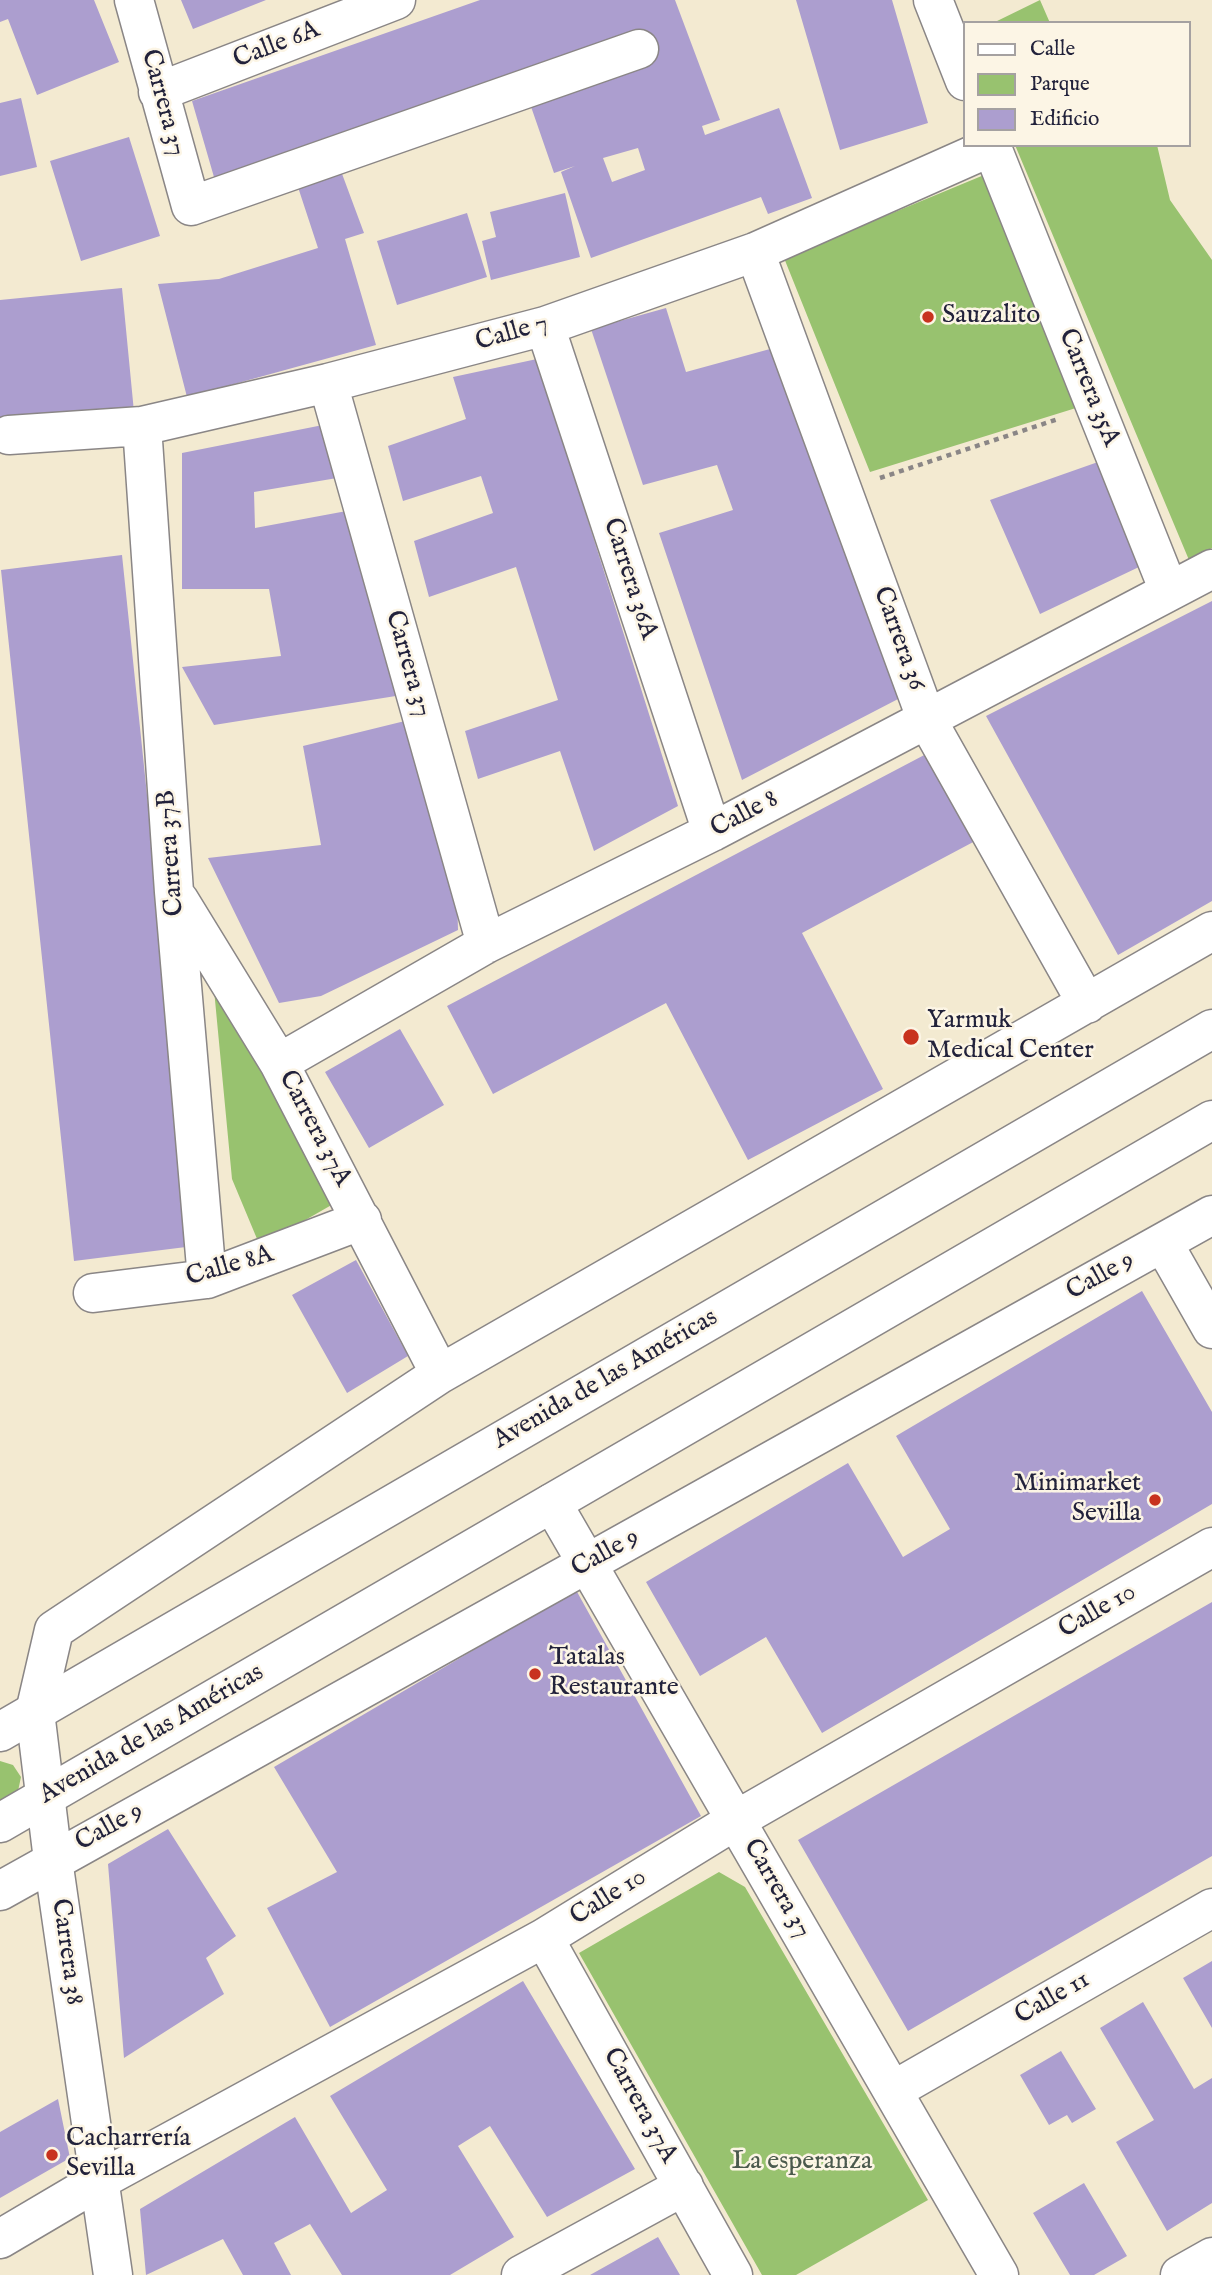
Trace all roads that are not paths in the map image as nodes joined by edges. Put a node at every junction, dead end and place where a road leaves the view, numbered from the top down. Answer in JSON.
{"nodes":[{"id":1,"x":134,"y":0,"type":"edge"},
{"id":2,"x":396,"y":0,"type":"edge"},
{"id":3,"x":933,"y":0,"type":"edge"},
{"id":4,"x":639,"y":48,"type":"dead end"},
{"id":5,"x":964,"y":78,"type":"edge"},
{"id":6,"x":158,"y":92,"type":"junction"},
{"id":7,"x":989,"y":147,"type":"edge"},
{"id":8,"x":991,"y":147,"type":"edge"},
{"id":9,"x":755,"y":252,"type":"junction"},
{"id":10,"x":545,"y":326,"type":"junction"},
{"id":11,"x":328,"y":383,"type":"junction"},
{"id":12,"x":142,"y":426,"type":"junction"},
{"id":13,"x":9,"y":435,"type":"dead end"},
{"id":14,"x":1212,"y":569,"type":"edge"},
{"id":15,"x":1169,"y":591,"type":"junction"},
{"id":16,"x":926,"y":718,"type":"junction"},
{"id":17,"x":712,"y":832,"type":"junction"},
{"id":18,"x":174,"y":892,"type":"junction"},
{"id":19,"x":1212,"y":931,"type":"edge"},
{"id":20,"x":486,"y":944,"type":"junction"},
{"id":21,"x":1087,"y":1004,"type":"junction"},
{"id":22,"x":1212,"y":1028,"type":"edge"},
{"id":23,"x":279,"y":1063,"type":"junction"},
{"id":24,"x":1212,"y":1120,"type":"edge"},
{"id":25,"x":1212,"y":1215,"type":"edge"},
{"id":26,"x":362,"y":1220,"type":"junction"},
{"id":27,"x":1163,"y":1243,"type":"junction"},
{"id":28,"x":207,"y":1279,"type":"junction"},
{"id":29,"x":93,"y":1293,"type":"dead end"},
{"id":30,"x":1212,"y":1329,"type":"edge"},
{"id":31,"x":440,"y":1374,"type":"junction"},
{"id":32,"x":552,"y":1503,"type":"junction"},
{"id":33,"x":1212,"y":1547,"type":"edge"},
{"id":34,"x":588,"y":1564,"type":"junction"},
{"id":35,"x":35,"y":1712,"type":"junction"},
{"id":36,"x":0,"y":1732,"type":"edge"},
{"id":37,"x":46,"y":1796,"type":"junction"},
{"id":38,"x":736,"y":1820,"type":"junction"},
{"id":39,"x":0,"y":1823,"type":"edge"},
{"id":40,"x":52,"y":1860,"type":"junction"},
{"id":41,"x":0,"y":1891,"type":"edge"},
{"id":42,"x":1212,"y":1908,"type":"edge"},
{"id":43,"x":544,"y":1938,"type":"junction"},
{"id":44,"x":894,"y":2090,"type":"junction"},
{"id":45,"x":100,"y":2180,"type":"junction"},
{"id":46,"x":684,"y":2186,"type":"junction"},
{"id":47,"x":0,"y":2239,"type":"edge"},
{"id":48,"x":1212,"y":2258,"type":"edge"},
{"id":49,"x":113,"y":2275,"type":"edge"},
{"id":50,"x":521,"y":2275,"type":"edge"},
{"id":51,"x":733,"y":2275,"type":"edge"},
{"id":52,"x":999,"y":2275,"type":"edge"},
{"id":53,"x":1180,"y":2275,"type":"edge"}],
"edges":[{"from":1,"to":6,"type":"street","name":"Carrera 37"},
{"from":2,"to":6,"type":"street","name":"Calle 6A"},
{"from":3,"to":5,"type":"street"},
{"from":4,"to":6,"type":"street","name":"Carrera 37"},
{"from":7,"to":9,"type":"street","name":"Calle 7"},
{"from":8,"to":15,"type":"street","name":"Carrera 35A"},
{"from":9,"to":10,"type":"street","name":"Calle 7"},
{"from":9,"to":16,"type":"street","name":"Carrera 36"},
{"from":10,"to":11,"type":"street","name":"Calle 7"},
{"from":10,"to":17,"type":"street","name":"Carrera 36A"},
{"from":11,"to":12,"type":"street","name":"Calle 7"},
{"from":11,"to":20,"type":"street","name":"Carrera 37"},
{"from":12,"to":13,"type":"street","name":"Calle 7"},
{"from":12,"to":18,"type":"street","name":"Carrera 37B"},
{"from":14,"to":15,"type":"street","name":"Calle 8"},
{"from":15,"to":16,"type":"street","name":"Calle 8"},
{"from":16,"to":17,"type":"street","name":"Calle 8"},
{"from":16,"to":21,"type":"street","name":"Carrera 36"},
{"from":17,"to":20,"type":"street","name":"Calle 8"},
{"from":18,"to":23,"type":"street","name":"Carrera 37A"},
{"from":18,"to":28,"type":"street","name":"Carrera 37B"},
{"from":19,"to":21,"type":"street"},
{"from":20,"to":23,"type":"street","name":"Calle 8"},
{"from":21,"to":31,"type":"street"},
{"from":22,"to":35,"type":"street","name":"Avenida de las Américas"},
{"from":23,"to":26,"type":"street","name":"Carrera 37A"},
{"from":24,"to":32,"type":"street","name":"Avenida de las Américas"},
{"from":25,"to":27,"type":"street","name":"Calle 9"},
{"from":26,"to":28,"type":"street","name":"Calle 8A"},
{"from":26,"to":31,"type":"street","name":"Carrera 37A"},
{"from":27,"to":30,"type":"street"},
{"from":27,"to":34,"type":"street","name":"Calle 9"},
{"from":28,"to":29,"type":"street","name":"Calle 8A"},
{"from":31,"to":35,"type":"street","name":"Carrera 38"},
{"from":32,"to":34,"type":"street","name":"Carrera 37"},
{"from":32,"to":37,"type":"street","name":"Avenida de las Américas"},
{"from":33,"to":38,"type":"street","name":"Calle 10"},
{"from":34,"to":38,"type":"street","name":"Carrera 37"},
{"from":34,"to":40,"type":"street","name":"Calle 9"},
{"from":35,"to":36,"type":"street","name":"Avenida de las Américas"},
{"from":35,"to":37,"type":"street","name":"Carrera 38"},
{"from":37,"to":39,"type":"street","name":"Avenida de las Américas"},
{"from":37,"to":40,"type":"street","name":"Carrera 38"},
{"from":38,"to":43,"type":"street","name":"Calle 10"},
{"from":38,"to":44,"type":"street","name":"Carrera 37"},
{"from":40,"to":41,"type":"street","name":"Calle 9"},
{"from":40,"to":45,"type":"street","name":"Carrera 38"},
{"from":42,"to":44,"type":"street","name":"Calle 11"},
{"from":43,"to":45,"type":"street","name":"Calle 10"},
{"from":43,"to":46,"type":"street","name":"Carrera 37A"},
{"from":44,"to":52,"type":"street","name":"Carrera 37"},
{"from":45,"to":47,"type":"street","name":"Calle 10"},
{"from":45,"to":49,"type":"street","name":"Carrera 38"},
{"from":46,"to":50,"type":"street"},
{"from":46,"to":51,"type":"street","name":"Carrera 37A"},
{"from":48,"to":53,"type":"street"}]}
